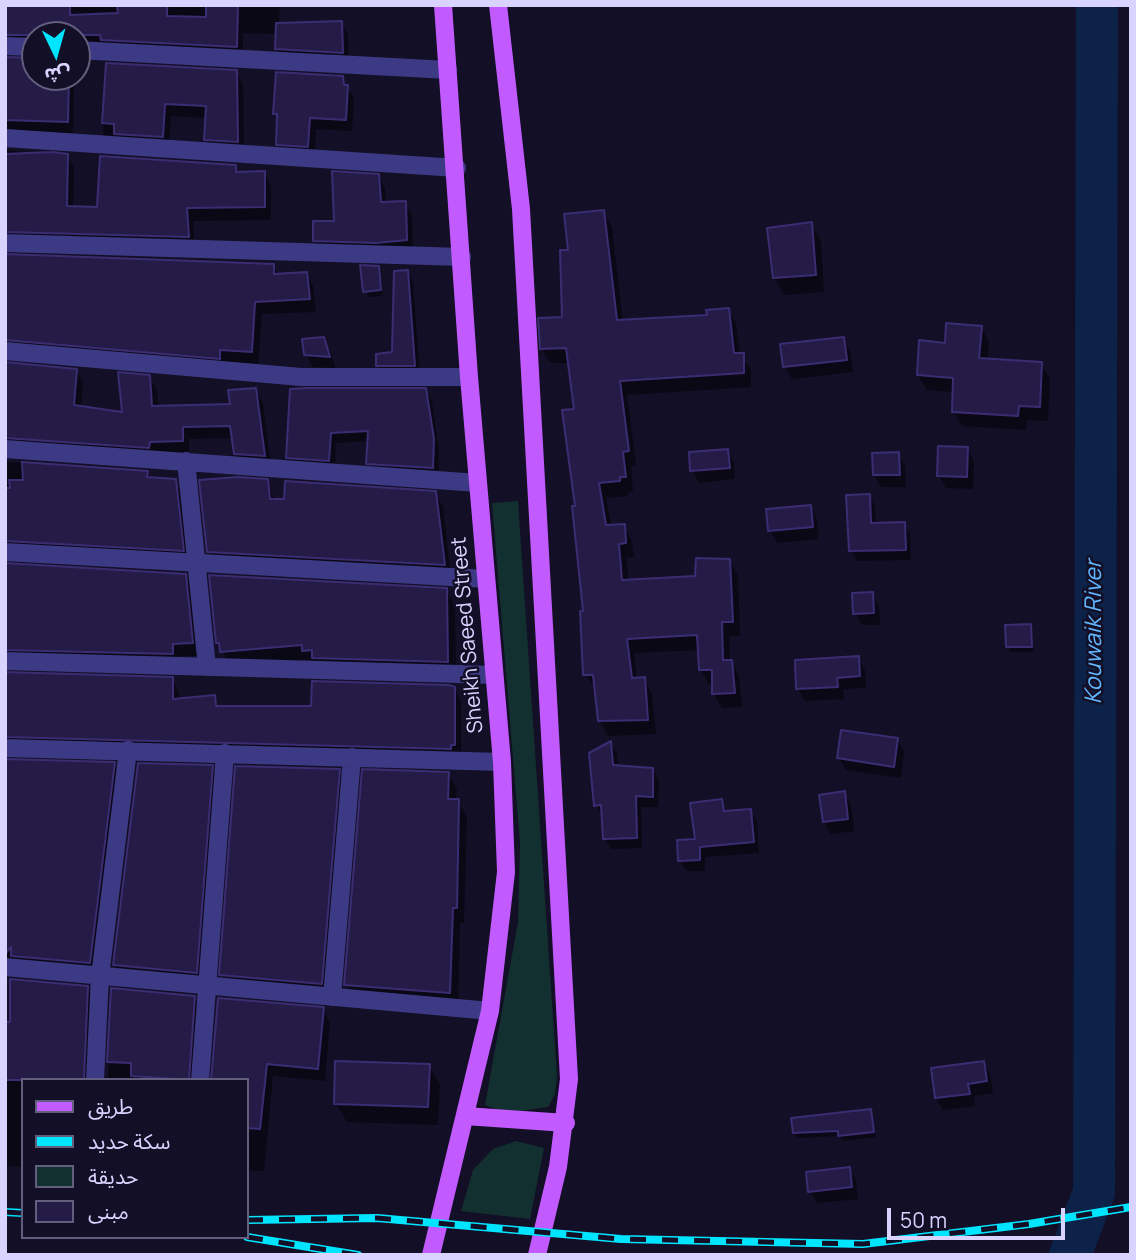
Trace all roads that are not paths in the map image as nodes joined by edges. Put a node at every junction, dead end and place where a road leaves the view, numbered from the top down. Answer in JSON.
{"nodes":[{"id":1,"x":443,"y":5,"type":"edge"},
{"id":2,"x":498,"y":5,"type":"edge"},
{"id":3,"x":91,"y":51,"type":"edge"},
{"id":4,"x":448,"y":70,"type":"junction"},
{"id":5,"x":5,"y":138,"type":"edge"},
{"id":6,"x":457,"y":168,"type":"junction"},
{"id":7,"x":5,"y":243,"type":"edge"},
{"id":8,"x":462,"y":257,"type":"junction"},
{"id":9,"x":5,"y":351,"type":"edge"},
{"id":10,"x":469,"y":377,"type":"junction"},
{"id":11,"x":5,"y":449,"type":"edge"},
{"id":12,"x":186,"y":461,"type":"junction"},
{"id":13,"x":478,"y":483,"type":"junction"},
{"id":14,"x":5,"y":552,"type":"edge"},
{"id":15,"x":194,"y":562,"type":"junction"},
{"id":16,"x":486,"y":579,"type":"junction"},
{"id":17,"x":5,"y":662,"type":"edge"},
{"id":18,"x":207,"y":667,"type":"junction"},
{"id":19,"x":495,"y":675,"type":"junction"},
{"id":20,"x":5,"y":748,"type":"edge"},
{"id":21,"x":128,"y":750,"type":"junction"},
{"id":22,"x":225,"y":753,"type":"junction"},
{"id":23,"x":352,"y":757,"type":"junction"},
{"id":24,"x":502,"y":762,"type":"junction"},
{"id":25,"x":5,"y":967,"type":"edge"},
{"id":26,"x":100,"y":976,"type":"junction"},
{"id":27,"x":205,"y":985,"type":"junction"},
{"id":28,"x":332,"y":997,"type":"junction"},
{"id":29,"x":490,"y":1011,"type":"junction"},
{"id":30,"x":95,"y":1078,"type":"edge"},
{"id":31,"x":200,"y":1078,"type":"edge"},
{"id":32,"x":465,"y":1116,"type":"junction"},
{"id":33,"x":566,"y":1123,"type":"junction"},
{"id":34,"x":431,"y":1255,"type":"edge"},
{"id":35,"x":537,"y":1255,"type":"edge"}],
"edges":[{"from":1,"to":4,"type":"main road","name":"Sheikh Saeed Street"},
{"from":2,"to":33,"type":"main road"},
{"from":3,"to":4,"type":"street"},
{"from":4,"to":6,"type":"main road","name":"Sheikh Saeed Street"},
{"from":5,"to":6,"type":"street"},
{"from":6,"to":8,"type":"main road","name":"Sheikh Saeed Street"},
{"from":7,"to":8,"type":"street"},
{"from":8,"to":10,"type":"main road","name":"Sheikh Saeed Street"},
{"from":9,"to":10,"type":"street"},
{"from":10,"to":13,"type":"main road","name":"Sheikh Saeed Street"},
{"from":11,"to":12,"type":"street"},
{"from":12,"to":13,"type":"street"},
{"from":12,"to":15,"type":"street"},
{"from":13,"to":16,"type":"main road","name":"Sheikh Saeed Street"},
{"from":14,"to":15,"type":"street"},
{"from":15,"to":16,"type":"street"},
{"from":15,"to":18,"type":"street"},
{"from":16,"to":19,"type":"main road","name":"Sheikh Saeed Street"},
{"from":17,"to":18,"type":"street"},
{"from":18,"to":19,"type":"street"},
{"from":19,"to":24,"type":"main road","name":"Sheikh Saeed Street"},
{"from":20,"to":21,"type":"street"},
{"from":21,"to":22,"type":"street"},
{"from":21,"to":26,"type":"street"},
{"from":22,"to":23,"type":"street"},
{"from":22,"to":27,"type":"street"},
{"from":23,"to":24,"type":"street"},
{"from":23,"to":28,"type":"street"},
{"from":24,"to":29,"type":"main road","name":"Sheikh Saeed Street"},
{"from":25,"to":26,"type":"street"},
{"from":26,"to":27,"type":"street"},
{"from":26,"to":30,"type":"street"},
{"from":27,"to":28,"type":"street"},
{"from":27,"to":31,"type":"street"},
{"from":28,"to":29,"type":"street"},
{"from":29,"to":32,"type":"main road","name":"Sheikh Saeed Street"},
{"from":32,"to":33,"type":"main road"},
{"from":32,"to":34,"type":"main road","name":"Sheikh Saeed Street"},
{"from":33,"to":35,"type":"main road"}]}
